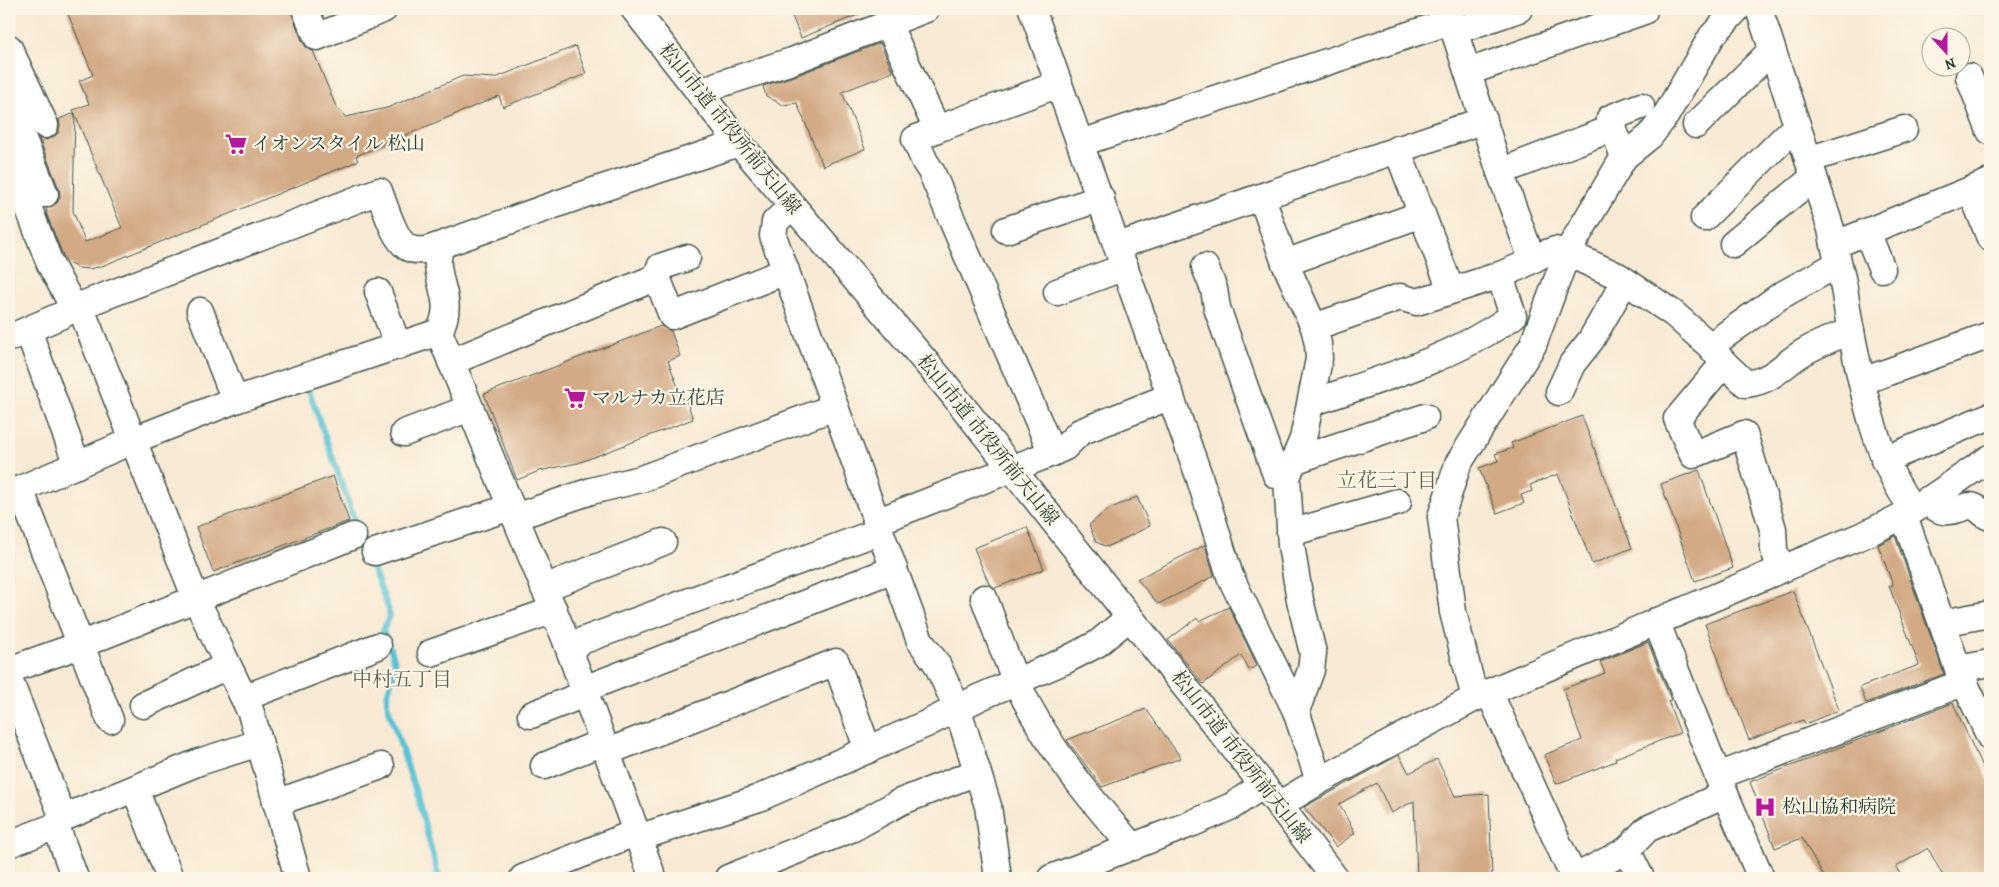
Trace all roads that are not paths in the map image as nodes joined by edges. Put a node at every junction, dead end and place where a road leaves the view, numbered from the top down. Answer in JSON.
{"nodes":[{"id":1,"x":306,"y":9,"type":"edge"},
{"id":2,"x":384,"y":9,"type":"edge"},
{"id":3,"x":634,"y":9,"type":"edge"},
{"id":4,"x":926,"y":9,"type":"edge"},
{"id":5,"x":1519,"y":9,"type":"edge"},
{"id":6,"x":1737,"y":9,"type":"edge"},
{"id":7,"x":1759,"y":9,"type":"edge"},
{"id":8,"x":1036,"y":10,"type":"edge"},
{"id":9,"x":1644,"y":11,"type":"dead end"},
{"id":10,"x":1452,"y":20,"type":"edge"},
{"id":11,"x":888,"y":24,"type":"junction"},
{"id":12,"x":9,"y":48,"type":"edge"},
{"id":13,"x":1772,"y":50,"type":"junction"},
{"id":14,"x":1468,"y":72,"type":"junction"},
{"id":15,"x":1969,"y":78,"type":"edge"},
{"id":16,"x":1060,"y":84,"type":"junction"},
{"id":17,"x":9,"y":91,"type":"edge"},
{"id":18,"x":700,"y":94,"type":"junction"},
{"id":19,"x":1641,"y":106,"type":"dead end"},
{"id":20,"x":1610,"y":119,"type":"junction"},
{"id":21,"x":1484,"y":120,"type":"junction"},
{"id":22,"x":1696,"y":125,"type":"dead end"},
{"id":23,"x":1797,"y":125,"type":"junction"},
{"id":24,"x":937,"y":129,"type":"junction"},
{"id":25,"x":1904,"y":129,"type":"dead end"},
{"id":26,"x":1990,"y":131,"type":"edge"},
{"id":27,"x":739,"y":143,"type":"junction"},
{"id":28,"x":1082,"y":144,"type":"junction"},
{"id":29,"x":1397,"y":149,"type":"junction"},
{"id":30,"x":9,"y":157,"type":"edge"},
{"id":31,"x":1624,"y":157,"type":"junction"},
{"id":32,"x":1811,"y":169,"type":"junction"},
{"id":33,"x":1500,"y":172,"type":"junction"},
{"id":34,"x":1980,"y":186,"type":"edge"},
{"id":35,"x":45,"y":194,"type":"dead end"},
{"id":36,"x":1101,"y":198,"type":"junction"},
{"id":37,"x":1262,"y":198,"type":"junction"},
{"id":38,"x":791,"y":206,"type":"junction"},
{"id":39,"x":1422,"y":214,"type":"junction"},
{"id":40,"x":1704,"y":218,"type":"dead end"},
{"id":41,"x":1006,"y":230,"type":"dead end"},
{"id":42,"x":1867,"y":232,"type":"junction"},
{"id":43,"x":1990,"y":238,"type":"edge"},
{"id":44,"x":1733,"y":244,"type":"dead end"},
{"id":45,"x":440,"y":247,"type":"junction"},
{"id":46,"x":1567,"y":253,"type":"junction"},
{"id":47,"x":1836,"y":255,"type":"junction"},
{"id":48,"x":1121,"y":257,"type":"junction"},
{"id":49,"x":687,"y":258,"type":"dead end"},
{"id":50,"x":1532,"y":259,"type":"junction"},
{"id":51,"x":1286,"y":263,"type":"junction"},
{"id":52,"x":1206,"y":267,"type":"dead end"},
{"id":53,"x":1882,"y":269,"type":"dead end"},
{"id":54,"x":786,"y":271,"type":"junction"},
{"id":55,"x":1500,"y":275,"type":"junction"},
{"id":56,"x":657,"y":277,"type":"junction"},
{"id":57,"x":1625,"y":281,"type":"junction"},
{"id":58,"x":1451,"y":290,"type":"junction"},
{"id":59,"x":378,"y":292,"type":"dead end"},
{"id":60,"x":1057,"y":292,"type":"dead end"},
{"id":61,"x":77,"y":307,"type":"junction"},
{"id":62,"x":200,"y":311,"type":"dead end"},
{"id":63,"x":1314,"y":327,"type":"junction"},
{"id":64,"x":1851,"y":331,"type":"junction"},
{"id":65,"x":439,"y":332,"type":"junction"},
{"id":66,"x":18,"y":334,"type":"edge"},
{"id":67,"x":1990,"y":335,"type":"edge"},
{"id":68,"x":398,"y":346,"type":"junction"},
{"id":69,"x":1717,"y":354,"type":"junction"},
{"id":70,"x":451,"y":362,"type":"junction"},
{"id":71,"x":1863,"y":381,"type":"junction"},
{"id":72,"x":1559,"y":392,"type":"dead end"},
{"id":73,"x":1171,"y":396,"type":"junction"},
{"id":74,"x":235,"y":400,"type":"junction"},
{"id":75,"x":1311,"y":403,"type":"junction"},
{"id":76,"x":835,"y":407,"type":"junction"},
{"id":77,"x":470,"y":408,"type":"junction"},
{"id":78,"x":1990,"y":416,"type":"edge"},
{"id":79,"x":1425,"y":418,"type":"dead end"},
{"id":80,"x":404,"y":433,"type":"dead end"},
{"id":81,"x":134,"y":440,"type":"junction"},
{"id":82,"x":1052,"y":453,"type":"junction"},
{"id":83,"x":1990,"y":458,"type":"edge"},
{"id":84,"x":1884,"y":460,"type":"junction"},
{"id":85,"x":77,"y":464,"type":"junction"},
{"id":86,"x":1291,"y":467,"type":"junction"},
{"id":87,"x":1011,"y":468,"type":"junction"},
{"id":88,"x":14,"y":491,"type":"edge"},
{"id":89,"x":1398,"y":502,"type":"dead end"},
{"id":90,"x":1914,"y":509,"type":"junction"},
{"id":91,"x":513,"y":512,"type":"junction"},
{"id":92,"x":1990,"y":517,"type":"edge"},
{"id":93,"x":878,"y":527,"type":"junction"},
{"id":94,"x":1290,"y":533,"type":"junction"},
{"id":95,"x":353,"y":536,"type":"dead end"},
{"id":96,"x":663,"y":542,"type":"dead end"},
{"id":97,"x":375,"y":552,"type":"dead end"},
{"id":98,"x":894,"y":569,"type":"junction"},
{"id":99,"x":1781,"y":569,"type":"junction"},
{"id":100,"x":984,"y":598,"type":"dead end"},
{"id":101,"x":196,"y":599,"type":"junction"},
{"id":102,"x":549,"y":599,"type":"junction"},
{"id":103,"x":1990,"y":614,"type":"edge"},
{"id":104,"x":1130,"y":617,"type":"junction"},
{"id":105,"x":1656,"y":621,"type":"junction"},
{"id":106,"x":1942,"y":623,"type":"junction"},
{"id":107,"x":80,"y":646,"type":"junction"},
{"id":108,"x":378,"y":646,"type":"dead end"},
{"id":109,"x":568,"y":646,"type":"junction"},
{"id":110,"x":431,"y":653,"type":"dead end"},
{"id":111,"x":1990,"y":663,"type":"edge"},
{"id":112,"x":227,"y":666,"type":"junction"},
{"id":113,"x":9,"y":670,"type":"edge"},
{"id":114,"x":1961,"y":676,"type":"junction"},
{"id":115,"x":9,"y":678,"type":"edge"},
{"id":116,"x":1017,"y":682,"type":"junction"},
{"id":117,"x":585,"y":692,"type":"junction"},
{"id":118,"x":1482,"y":695,"type":"junction"},
{"id":119,"x":244,"y":698,"type":"junction"},
{"id":120,"x":143,"y":705,"type":"dead end"},
{"id":121,"x":958,"y":710,"type":"junction"},
{"id":122,"x":1296,"y":711,"type":"junction"},
{"id":123,"x":531,"y":714,"type":"dead end"},
{"id":124,"x":110,"y":720,"type":"dead end"},
{"id":125,"x":1990,"y":737,"type":"edge"},
{"id":126,"x":259,"y":743,"type":"junction"},
{"id":127,"x":605,"y":747,"type":"junction"},
{"id":128,"x":868,"y":750,"type":"junction"},
{"id":129,"x":381,"y":766,"type":"dead end"},
{"id":130,"x":544,"y":766,"type":"dead end"},
{"id":131,"x":978,"y":772,"type":"junction"},
{"id":132,"x":1319,"y":781,"type":"junction"},
{"id":133,"x":1263,"y":785,"type":"junction"},
{"id":134,"x":1722,"y":785,"type":"junction"},
{"id":135,"x":135,"y":790,"type":"junction"},
{"id":136,"x":276,"y":803,"type":"junction"},
{"id":137,"x":1279,"y":805,"type":"junction"},
{"id":138,"x":60,"y":822,"type":"junction"},
{"id":139,"x":637,"y":835,"type":"junction"},
{"id":140,"x":9,"y":844,"type":"edge"},
{"id":141,"x":1133,"y":847,"type":"junction"},
{"id":142,"x":1627,"y":850,"type":"junction"},
{"id":143,"x":75,"y":878,"type":"edge"},
{"id":144,"x":170,"y":878,"type":"edge"},
{"id":145,"x":298,"y":878,"type":"edge"},
{"id":146,"x":523,"y":878,"type":"edge"},
{"id":147,"x":653,"y":878,"type":"edge"},
{"id":148,"x":728,"y":878,"type":"edge"},
{"id":149,"x":998,"y":878,"type":"edge"},
{"id":150,"x":1051,"y":878,"type":"edge"},
{"id":151,"x":1335,"y":878,"type":"edge"},
{"id":152,"x":1641,"y":878,"type":"edge"},
{"id":153,"x":1761,"y":878,"type":"edge"}],
"edges":[{"from":1,"to":2,"type":"street"},
{"from":3,"to":18,"type":"street","name":"松山市道 市役所前天山線"},
{"from":4,"to":11,"type":"street"},
{"from":5,"to":10,"type":"street"},
{"from":6,"to":31,"type":"street"},
{"from":7,"to":13,"type":"street"},
{"from":8,"to":16,"type":"street"},
{"from":9,"to":14,"type":"street"},
{"from":10,"to":14,"type":"street"},
{"from":10,"to":28,"type":"street"},
{"from":11,"to":18,"type":"street"},
{"from":11,"to":24,"type":"street"},
{"from":12,"to":17,"type":"street"},
{"from":13,"to":22,"type":"street"},
{"from":13,"to":23,"type":"street"},
{"from":14,"to":21,"type":"street"},
{"from":15,"to":26,"type":"street"},
{"from":16,"to":24,"type":"street"},
{"from":16,"to":28,"type":"street"},
{"from":17,"to":35,"type":"street"},
{"from":18,"to":27,"type":"street","name":"松山市道 市役所前天山線"},
{"from":19,"to":20,"type":"street"},
{"from":20,"to":31,"type":"street"},
{"from":20,"to":33,"type":"street"},
{"from":21,"to":29,"type":"street"},
{"from":21,"to":33,"type":"street"},
{"from":23,"to":32,"type":"street"},
{"from":23,"to":40,"type":"street"},
{"from":24,"to":82,"type":"street"},
{"from":25,"to":32,"type":"street"},
{"from":27,"to":38,"type":"street","name":"松山市道 市役所前天山線"},
{"from":27,"to":45,"type":"street"},
{"from":28,"to":36,"type":"street"},
{"from":29,"to":37,"type":"street"},
{"from":29,"to":39,"type":"street"},
{"from":30,"to":61,"type":"street"},
{"from":31,"to":46,"type":"street"},
{"from":32,"to":44,"type":"street"},
{"from":32,"to":47,"type":"street"},
{"from":33,"to":50,"type":"street"},
{"from":34,"to":42,"type":"street"},
{"from":34,"to":43,"type":"street"},
{"from":36,"to":41,"type":"street"},
{"from":36,"to":48,"type":"street"},
{"from":37,"to":48,"type":"street"},
{"from":37,"to":51,"type":"street"},
{"from":38,"to":54,"type":"street"},
{"from":38,"to":87,"type":"street","name":"松山市道 市役所前天山線"},
{"from":39,"to":51,"type":"street"},
{"from":39,"to":58,"type":"street"},
{"from":42,"to":47,"type":"street"},
{"from":42,"to":53,"type":"street"},
{"from":45,"to":61,"type":"street"},
{"from":45,"to":65,"type":"street"},
{"from":46,"to":50,"type":"street"},
{"from":46,"to":57,"type":"street"},
{"from":46,"to":118,"type":"street"},
{"from":47,"to":64,"type":"street"},
{"from":47,"to":69,"type":"street"},
{"from":48,"to":60,"type":"street"},
{"from":48,"to":73,"type":"street"},
{"from":49,"to":56,"type":"street"},
{"from":50,"to":55,"type":"street"},
{"from":51,"to":63,"type":"street"},
{"from":52,"to":86,"type":"street"},
{"from":54,"to":56,"type":"street"},
{"from":54,"to":76,"type":"street"},
{"from":55,"to":58,"type":"street"},
{"from":55,"to":75,"type":"street"},
{"from":56,"to":70,"type":"street"},
{"from":57,"to":69,"type":"street"},
{"from":57,"to":72,"type":"street"},
{"from":58,"to":63,"type":"street"},
{"from":59,"to":68,"type":"street"},
{"from":61,"to":66,"type":"street"},
{"from":61,"to":81,"type":"street"},
{"from":62,"to":74,"type":"street"},
{"from":63,"to":75,"type":"street"},
{"from":64,"to":69,"type":"street"},
{"from":64,"to":71,"type":"street"},
{"from":65,"to":68,"type":"street"},
{"from":65,"to":70,"type":"street"},
{"from":66,"to":85,"type":"street"},
{"from":67,"to":71,"type":"street"},
{"from":68,"to":74,"type":"street"},
{"from":69,"to":99,"type":"street"},
{"from":70,"to":77,"type":"street"},
{"from":71,"to":84,"type":"street"},
{"from":73,"to":82,"type":"street"},
{"from":73,"to":122,"type":"street"},
{"from":74,"to":81,"type":"street"},
{"from":75,"to":86,"type":"street"},
{"from":76,"to":91,"type":"street"},
{"from":76,"to":93,"type":"street"},
{"from":77,"to":80,"type":"street"},
{"from":77,"to":91,"type":"street"},
{"from":78,"to":84,"type":"street"},
{"from":79,"to":86,"type":"street"},
{"from":81,"to":85,"type":"street"},
{"from":81,"to":101,"type":"street"},
{"from":82,"to":87,"type":"street"},
{"from":83,"to":90,"type":"street"},
{"from":84,"to":90,"type":"street"},
{"from":85,"to":88,"type":"street"},
{"from":86,"to":94,"type":"street"},
{"from":87,"to":93,"type":"street"},
{"from":87,"to":104,"type":"street","name":"松山市道 市役所前天山線"},
{"from":88,"to":107,"type":"street"},
{"from":89,"to":94,"type":"street"},
{"from":90,"to":92,"type":"street"},
{"from":90,"to":99,"type":"street"},
{"from":90,"to":106,"type":"street"},
{"from":91,"to":97,"type":"street"},
{"from":91,"to":102,"type":"street"},
{"from":93,"to":98,"type":"street"},
{"from":93,"to":109,"type":"street"},
{"from":94,"to":122,"type":"street"},
{"from":95,"to":101,"type":"street"},
{"from":96,"to":102,"type":"street"},
{"from":98,"to":117,"type":"street"},
{"from":98,"to":121,"type":"street"},
{"from":99,"to":105,"type":"street"},
{"from":100,"to":116,"type":"street"},
{"from":101,"to":107,"type":"street"},
{"from":101,"to":112,"type":"street"},
{"from":102,"to":109,"type":"street"},
{"from":102,"to":110,"type":"street"},
{"from":103,"to":106,"type":"street"},
{"from":104,"to":116,"type":"street"},
{"from":104,"to":133,"type":"street","name":"松山市道 市役所前天山線"},
{"from":105,"to":118,"type":"street"},
{"from":105,"to":134,"type":"street"},
{"from":106,"to":114,"type":"street"},
{"from":107,"to":113,"type":"street"},
{"from":107,"to":124,"type":"street"},
{"from":108,"to":119,"type":"street"},
{"from":109,"to":117,"type":"street"},
{"from":111,"to":114,"type":"street"},
{"from":112,"to":119,"type":"street"},
{"from":112,"to":120,"type":"street"},
{"from":114,"to":125,"type":"street"},
{"from":114,"to":134,"type":"street"},
{"from":115,"to":138,"type":"street"},
{"from":116,"to":121,"type":"street"},
{"from":116,"to":141,"type":"street"},
{"from":117,"to":123,"type":"street"},
{"from":117,"to":127,"type":"street"},
{"from":118,"to":132,"type":"street"},
{"from":118,"to":142,"type":"street"},
{"from":119,"to":126,"type":"street"},
{"from":121,"to":128,"type":"street"},
{"from":121,"to":131,"type":"street"},
{"from":122,"to":132,"type":"street"},
{"from":126,"to":135,"type":"street"},
{"from":126,"to":136,"type":"street"},
{"from":127,"to":128,"type":"street"},
{"from":127,"to":130,"type":"street"},
{"from":127,"to":139,"type":"street"},
{"from":128,"to":139,"type":"street"},
{"from":129,"to":136,"type":"street"},
{"from":131,"to":148,"type":"street"},
{"from":131,"to":149,"type":"street"},
{"from":132,"to":137,"type":"street"},
{"from":133,"to":137,"type":"street","name":"松山市道 市役所前天山線"},
{"from":133,"to":141,"type":"street"},
{"from":134,"to":142,"type":"street"},
{"from":134,"to":153,"type":"street"},
{"from":135,"to":138,"type":"street"},
{"from":135,"to":144,"type":"street"},
{"from":136,"to":145,"type":"street"},
{"from":137,"to":151,"type":"street","name":"松山市道 市役所前天山線"},
{"from":138,"to":140,"type":"street"},
{"from":138,"to":143,"type":"street"},
{"from":139,"to":146,"type":"street"},
{"from":139,"to":147,"type":"street"},
{"from":141,"to":150,"type":"street"},
{"from":142,"to":152,"type":"street"}]}
